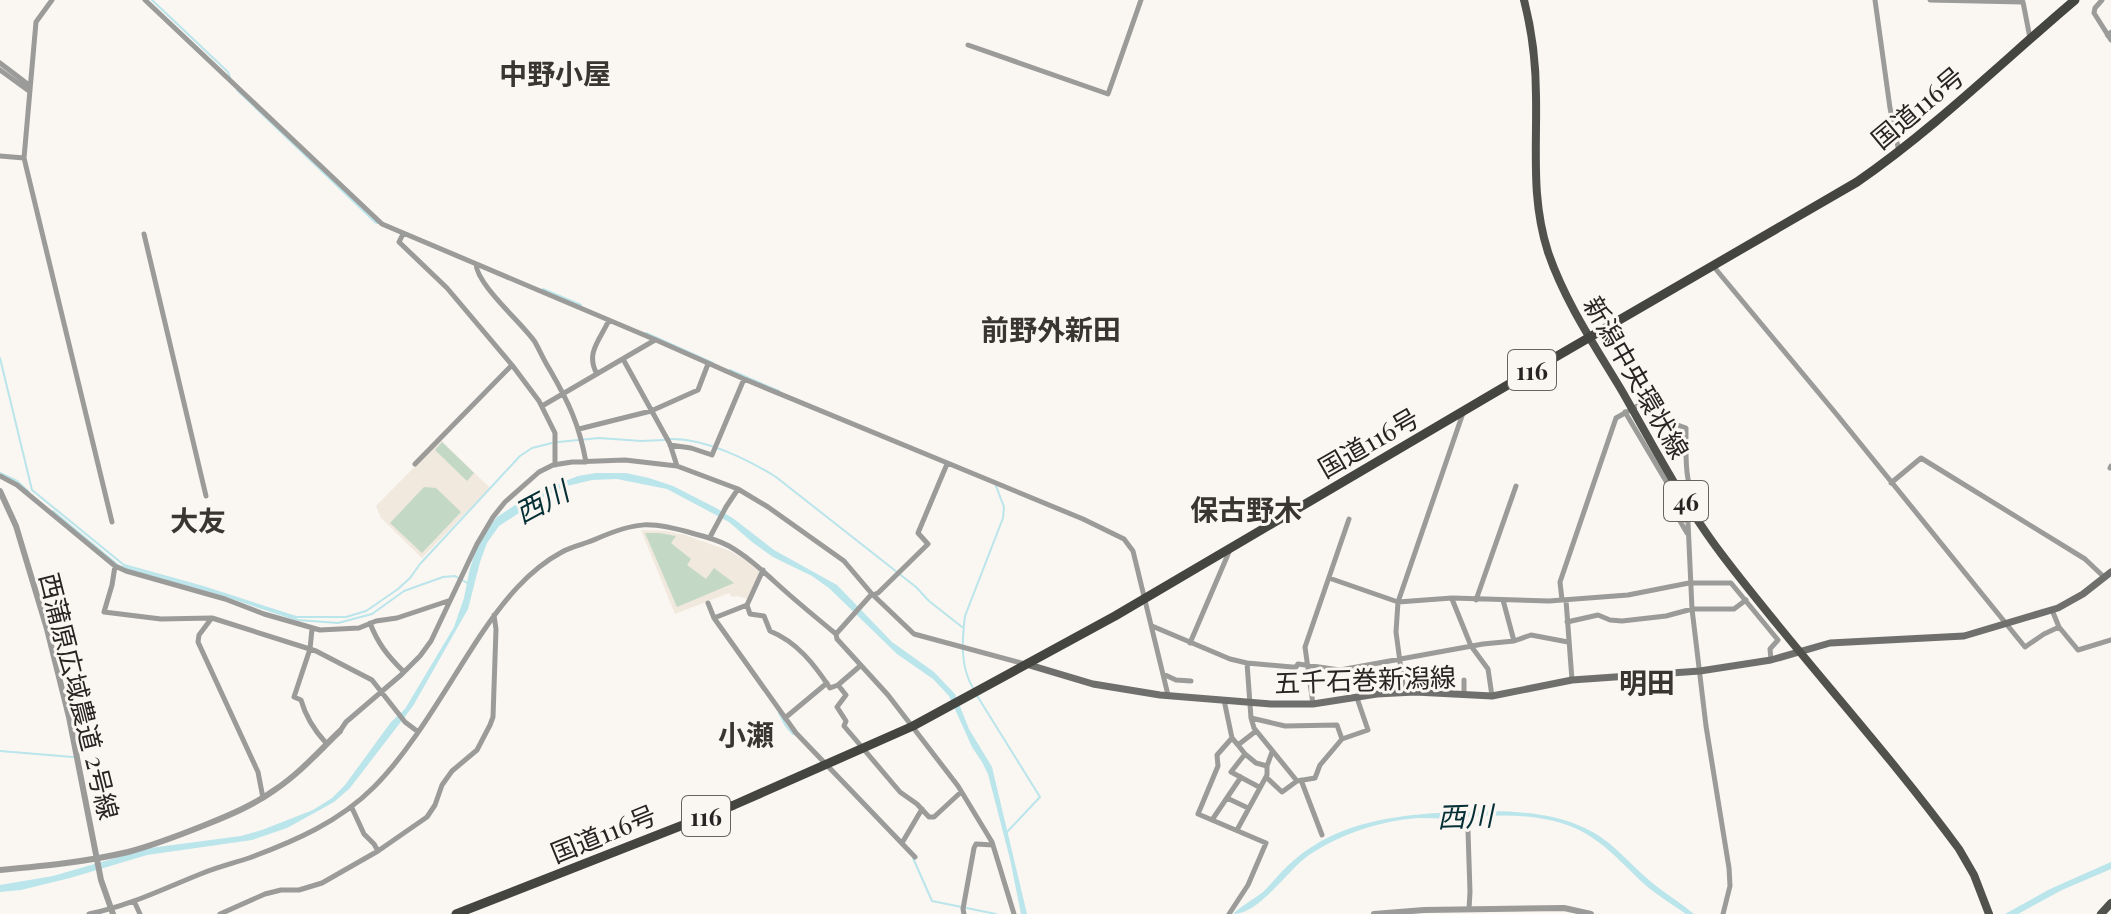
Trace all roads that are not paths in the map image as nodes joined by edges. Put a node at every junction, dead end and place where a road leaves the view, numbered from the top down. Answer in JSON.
{"nodes":[{"id":1,"x":52,"y":0,"type":"edge"},
{"id":2,"x":145,"y":0,"type":"edge"},
{"id":3,"x":1141,"y":0,"type":"edge"},
{"id":4,"x":1524,"y":0,"type":"edge"},
{"id":5,"x":1875,"y":0,"type":"edge"},
{"id":6,"x":1930,"y":0,"type":"edge"},
{"id":7,"x":2075,"y":0,"type":"edge"},
{"id":8,"x":2102,"y":0,"type":"edge"},
{"id":9,"x":2110,"y":36,"type":"edge"},
{"id":10,"x":2030,"y":39,"type":"junction"},
{"id":11,"x":968,"y":45,"type":"dead end"},
{"id":12,"x":0,"y":63,"type":"edge"},
{"id":13,"x":0,"y":70,"type":"edge"},
{"id":14,"x":30,"y":88,"type":"junction"},
{"id":15,"x":1899,"y":152,"type":"junction"},
{"id":16,"x":0,"y":156,"type":"edge"},
{"id":17,"x":24,"y":158,"type":"junction"},
{"id":18,"x":144,"y":234,"type":"dead end"},
{"id":19,"x":403,"y":234,"type":"junction"},
{"id":20,"x":476,"y":264,"type":"junction"},
{"id":21,"x":1713,"y":266,"type":"junction"},
{"id":22,"x":609,"y":320,"type":"junction"},
{"id":23,"x":1590,"y":337,"type":"junction"},
{"id":24,"x":656,"y":340,"type":"junction"},
{"id":25,"x":623,"y":359,"type":"junction"},
{"id":26,"x":708,"y":364,"type":"junction"},
{"id":27,"x":512,"y":365,"type":"junction"},
{"id":28,"x":597,"y":374,"type":"junction"},
{"id":29,"x":744,"y":379,"type":"junction"},
{"id":30,"x":563,"y":394,"type":"junction"},
{"id":31,"x":542,"y":406,"type":"junction"},
{"id":32,"x":1628,"y":410,"type":"junction"},
{"id":33,"x":651,"y":411,"type":"junction"},
{"id":34,"x":1463,"y":412,"type":"junction"},
{"id":35,"x":579,"y":429,"type":"junction"},
{"id":36,"x":670,"y":445,"type":"junction"},
{"id":37,"x":586,"y":462,"type":"junction"},
{"id":38,"x":415,"y":464,"type":"dead end"},
{"id":39,"x":947,"y":464,"type":"junction"},
{"id":40,"x":555,"y":465,"type":"junction"},
{"id":41,"x":677,"y":466,"type":"junction"},
{"id":42,"x":0,"y":476,"type":"edge"},
{"id":43,"x":1891,"y":483,"type":"junction"},
{"id":44,"x":1516,"y":486,"type":"dead end"},
{"id":45,"x":738,"y":489,"type":"junction"},
{"id":46,"x":0,"y":491,"type":"edge"},
{"id":47,"x":206,"y":496,"type":"dead end"},
{"id":48,"x":1689,"y":506,"type":"junction"},
{"id":49,"x":1349,"y":519,"type":"dead end"},
{"id":50,"x":112,"y":522,"type":"dead end"},
{"id":51,"x":1688,"y":536,"type":"junction"},
{"id":52,"x":710,"y":537,"type":"junction"},
{"id":53,"x":1230,"y":548,"type":"junction"},
{"id":54,"x":115,"y":566,"type":"junction"},
{"id":55,"x":763,"y":570,"type":"junction"},
{"id":56,"x":2108,"y":575,"type":"edge"},
{"id":57,"x":1329,"y":578,"type":"junction"},
{"id":58,"x":1689,"y":583,"type":"junction"},
{"id":59,"x":872,"y":594,"type":"junction"},
{"id":60,"x":1144,"y":598,"type":"junction"},
{"id":61,"x":1452,"y":598,"type":"junction"},
{"id":62,"x":1476,"y":600,"type":"junction"},
{"id":63,"x":1503,"y":600,"type":"junction"},
{"id":64,"x":1564,"y":600,"type":"junction"},
{"id":65,"x":1746,"y":600,"type":"junction"},
{"id":66,"x":449,"y":601,"type":"junction"},
{"id":67,"x":1398,"y":602,"type":"junction"},
{"id":68,"x":708,"y":603,"type":"dead end"},
{"id":69,"x":747,"y":605,"type":"junction"},
{"id":70,"x":1692,"y":609,"type":"junction"},
{"id":71,"x":2052,"y":610,"type":"junction"},
{"id":72,"x":494,"y":615,"type":"junction"},
{"id":73,"x":212,"y":618,"type":"junction"},
{"id":74,"x":714,"y":618,"type":"junction"},
{"id":75,"x":1567,"y":622,"type":"junction"},
{"id":76,"x":370,"y":623,"type":"junction"},
{"id":77,"x":2006,"y":623,"type":"junction"},
{"id":78,"x":1151,"y":626,"type":"junction"},
{"id":79,"x":2059,"y":627,"type":"junction"},
{"id":80,"x":312,"y":629,"type":"junction"},
{"id":81,"x":836,"y":634,"type":"junction"},
{"id":82,"x":2111,"y":640,"type":"edge"},
{"id":83,"x":1514,"y":641,"type":"junction"},
{"id":84,"x":1568,"y":642,"type":"junction"},
{"id":85,"x":1190,"y":643,"type":"junction"},
{"id":86,"x":1471,"y":646,"type":"junction"},
{"id":87,"x":310,"y":649,"type":"junction"},
{"id":88,"x":1801,"y":652,"type":"junction"},
{"id":89,"x":1400,"y":658,"type":"junction"},
{"id":90,"x":1771,"y":660,"type":"junction"},
{"id":91,"x":1247,"y":663,"type":"junction"},
{"id":92,"x":1026,"y":664,"type":"junction"},
{"id":93,"x":1306,"y":665,"type":"junction"},
{"id":94,"x":860,"y":666,"type":"junction"},
{"id":95,"x":1356,"y":667,"type":"junction"},
{"id":96,"x":403,"y":671,"type":"junction"},
{"id":97,"x":1700,"y":671,"type":"junction"},
{"id":98,"x":1162,"y":674,"type":"junction"},
{"id":99,"x":1464,"y":680,"type":"dead end"},
{"id":100,"x":1572,"y":680,"type":"junction"},
{"id":101,"x":1191,"y":681,"type":"dead end"},
{"id":102,"x":827,"y":683,"type":"junction"},
{"id":103,"x":838,"y":685,"type":"junction"},
{"id":104,"x":382,"y":691,"type":"junction"},
{"id":105,"x":1404,"y":692,"type":"junction"},
{"id":106,"x":1464,"y":694,"type":"junction"},
{"id":107,"x":1168,"y":695,"type":"junction"},
{"id":108,"x":1492,"y":696,"type":"junction"},
{"id":109,"x":1360,"y":698,"type":"junction"},
{"id":110,"x":1224,"y":699,"type":"junction"},
{"id":111,"x":1250,"y":702,"type":"junction"},
{"id":112,"x":1313,"y":704,"type":"junction"},
{"id":113,"x":785,"y":718,"type":"junction"},
{"id":114,"x":1251,"y":718,"type":"junction"},
{"id":115,"x":913,"y":726,"type":"junction"},
{"id":116,"x":340,"y":731,"type":"joint"},
{"id":117,"x":417,"y":731,"type":"junction"},
{"id":118,"x":1256,"y":731,"type":"junction"},
{"id":119,"x":1232,"y":738,"type":"junction"},
{"id":120,"x":1342,"y":739,"type":"junction"},
{"id":121,"x":326,"y":743,"type":"junction"},
{"id":122,"x":1238,"y":745,"type":"junction"},
{"id":123,"x":864,"y":748,"type":"junction"},
{"id":124,"x":1272,"y":752,"type":"junction"},
{"id":125,"x":1245,"y":754,"type":"junction"},
{"id":126,"x":827,"y":766,"type":"junction"},
{"id":127,"x":1218,"y":766,"type":"junction"},
{"id":128,"x":1267,"y":766,"type":"junction"},
{"id":129,"x":1231,"y":772,"type":"junction"},
{"id":130,"x":1241,"y":777,"type":"junction"},
{"id":131,"x":1266,"y":777,"type":"junction"},
{"id":132,"x":1299,"y":781,"type":"junction"},
{"id":133,"x":1259,"y":787,"type":"junction"},
{"id":134,"x":961,"y":792,"type":"junction"},
{"id":135,"x":263,"y":798,"type":"junction"},
{"id":136,"x":1227,"y":798,"type":"junction"},
{"id":137,"x":352,"y":808,"type":"junction"},
{"id":138,"x":1248,"y":808,"type":"junction"},
{"id":139,"x":922,"y":809,"type":"junction"},
{"id":140,"x":1212,"y":820,"type":"junction"},
{"id":141,"x":1237,"y":830,"type":"junction"},
{"id":142,"x":1468,"y":831,"type":"dead end"},
{"id":143,"x":1322,"y":835,"type":"dead end"},
{"id":144,"x":902,"y":843,"type":"junction"},
{"id":145,"x":993,"y":845,"type":"junction"},
{"id":146,"x":378,"y":851,"type":"junction"},
{"id":147,"x":915,"y":857,"type":"dead end"},
{"id":148,"x":97,"y":859,"type":"junction"},
{"id":149,"x":0,"y":870,"type":"edge"},
{"id":150,"x":134,"y":901,"type":"junction"},
{"id":151,"x":2111,"y":903,"type":"edge"},
{"id":152,"x":1469,"y":909,"type":"junction"},
{"id":153,"x":112,"y":912,"type":"edge"},
{"id":154,"x":89,"y":914,"type":"edge"},
{"id":155,"x":140,"y":914,"type":"edge"},
{"id":156,"x":220,"y":914,"type":"edge"},
{"id":157,"x":456,"y":914,"type":"edge"},
{"id":158,"x":964,"y":914,"type":"edge"},
{"id":159,"x":1014,"y":914,"type":"edge"},
{"id":160,"x":1229,"y":914,"type":"edge"},
{"id":161,"x":1374,"y":914,"type":"edge"},
{"id":162,"x":1591,"y":914,"type":"edge"},
{"id":163,"x":1723,"y":914,"type":"edge"},
{"id":164,"x":1989,"y":914,"type":"edge"},
{"id":165,"x":2101,"y":914,"type":"edge"}],
"edges":[{"from":1,"to":14,"type":"street"},
{"from":2,"to":19,"type":"street"},
{"from":3,"to":11,"type":"street"},
{"from":4,"to":23,"type":"main road","name":"新潟中央環状線","number":"46"},
{"from":5,"to":15,"type":"street"},
{"from":6,"to":10,"type":"street"},
{"from":7,"to":10,"type":"highway","name":"国道116号","number":"116"},
{"from":8,"to":9,"type":"street"},
{"from":10,"to":15,"type":"highway","name":"国道116号","number":"116"},
{"from":12,"to":14,"type":"street"},
{"from":13,"to":14,"type":"street"},
{"from":14,"to":17,"type":"street"},
{"from":15,"to":21,"type":"highway","name":"国道116号","number":"116"},
{"from":16,"to":17,"type":"street"},
{"from":17,"to":50,"type":"street"},
{"from":18,"to":47,"type":"street"},
{"from":19,"to":20,"type":"street"},
{"from":19,"to":27,"type":"street"},
{"from":20,"to":22,"type":"street"},
{"from":20,"to":30,"type":"street"},
{"from":21,"to":23,"type":"highway","name":"国道116号","number":"116"},
{"from":21,"to":43,"type":"street"},
{"from":22,"to":24,"type":"street"},
{"from":22,"to":28,"type":"street"},
{"from":23,"to":32,"type":"main road","name":"新潟中央環状線","number":"46"},
{"from":23,"to":34,"type":"highway","name":"国道116号","number":"116"},
{"from":24,"to":25,"type":"street"},
{"from":24,"to":26,"type":"street"},
{"from":25,"to":28,"type":"street"},
{"from":25,"to":33,"type":"street"},
{"from":26,"to":29,"type":"street"},
{"from":26,"to":33,"type":"street"},
{"from":27,"to":31,"type":"street"},
{"from":27,"to":38,"type":"street"},
{"from":28,"to":30,"type":"street"},
{"from":29,"to":36,"type":"street"},
{"from":29,"to":39,"type":"street"},
{"from":30,"to":31,"type":"street"},
{"from":30,"to":35,"type":"street"},
{"from":31,"to":40,"type":"street"},
{"from":32,"to":48,"type":"main road","name":"新潟中央環状線","number":"46"},
{"from":32,"to":48,"type":"street"},
{"from":32,"to":51,"type":"street"},
{"from":32,"to":64,"type":"street"},
{"from":33,"to":35,"type":"street"},
{"from":33,"to":36,"type":"street"},
{"from":34,"to":53,"type":"highway","name":"国道116号","number":"116"},
{"from":34,"to":67,"type":"street"},
{"from":35,"to":37,"type":"street"},
{"from":36,"to":41,"type":"street"},
{"from":37,"to":40,"type":"street"},
{"from":37,"to":41,"type":"street"},
{"from":39,"to":59,"type":"street"},
{"from":39,"to":60,"type":"street"},
{"from":40,"to":66,"type":"street"},
{"from":41,"to":45,"type":"street"},
{"from":42,"to":54,"type":"street"},
{"from":43,"to":56,"type":"street"},
{"from":43,"to":77,"type":"street"},
{"from":44,"to":62,"type":"street"},
{"from":45,"to":52,"type":"street"},
{"from":45,"to":59,"type":"street"},
{"from":46,"to":148,"type":"street","name":"西蒲原広域農道 2号線"},
{"from":48,"to":51,"type":"street"},
{"from":48,"to":88,"type":"main road","name":"新潟中央環状線","number":"46"},
{"from":49,"to":57,"type":"street"},
{"from":51,"to":58,"type":"street"},
{"from":52,"to":55,"type":"street"},
{"from":52,"to":72,"type":"street"},
{"from":53,"to":60,"type":"highway","name":"国道116号","number":"116"},
{"from":53,"to":85,"type":"street"},
{"from":54,"to":73,"type":"street"},
{"from":54,"to":80,"type":"street"},
{"from":55,"to":69,"type":"street"},
{"from":55,"to":81,"type":"street"},
{"from":56,"to":71,"type":"main road","name":"五千石巻新潟線"},
{"from":57,"to":67,"type":"street"},
{"from":57,"to":93,"type":"street"},
{"from":58,"to":64,"type":"street"},
{"from":58,"to":65,"type":"street"},
{"from":58,"to":70,"type":"street"},
{"from":59,"to":81,"type":"street"},
{"from":59,"to":92,"type":"street"},
{"from":60,"to":78,"type":"street"},
{"from":60,"to":92,"type":"highway","name":"国道116号","number":"116"},
{"from":61,"to":62,"type":"street"},
{"from":61,"to":67,"type":"street"},
{"from":61,"to":86,"type":"street"},
{"from":62,"to":63,"type":"street"},
{"from":63,"to":64,"type":"street"},
{"from":63,"to":83,"type":"street"},
{"from":64,"to":75,"type":"street"},
{"from":65,"to":70,"type":"street"},
{"from":65,"to":90,"type":"street"},
{"from":66,"to":76,"type":"street"},
{"from":66,"to":96,"type":"street"},
{"from":67,"to":89,"type":"street"},
{"from":68,"to":74,"type":"street"},
{"from":69,"to":74,"type":"street"},
{"from":69,"to":102,"type":"street"},
{"from":70,"to":75,"type":"street"},
{"from":70,"to":97,"type":"street"},
{"from":71,"to":77,"type":"main road","name":"五千石巻新潟線"},
{"from":71,"to":79,"type":"street"},
{"from":72,"to":117,"type":"street"},
{"from":72,"to":146,"type":"street"},
{"from":73,"to":87,"type":"street"},
{"from":73,"to":135,"type":"street"},
{"from":74,"to":113,"type":"street"},
{"from":75,"to":84,"type":"street"},
{"from":76,"to":80,"type":"street"},
{"from":76,"to":96,"type":"street"},
{"from":77,"to":79,"type":"street"},
{"from":77,"to":88,"type":"main road","name":"五千石巻新潟線"},
{"from":78,"to":85,"type":"street"},
{"from":78,"to":98,"type":"street"},
{"from":79,"to":82,"type":"street"},
{"from":80,"to":87,"type":"street"},
{"from":81,"to":94,"type":"street"},
{"from":83,"to":84,"type":"street"},
{"from":83,"to":86,"type":"street"},
{"from":84,"to":100,"type":"street"},
{"from":85,"to":91,"type":"street"},
{"from":86,"to":89,"type":"street"},
{"from":86,"to":108,"type":"street"},
{"from":87,"to":104,"type":"street"},
{"from":87,"to":121,"type":"street"},
{"from":88,"to":90,"type":"main road","name":"五千石巻新潟線"},
{"from":88,"to":164,"type":"main road","name":"新潟中央環状線","number":"46"},
{"from":89,"to":95,"type":"street"},
{"from":89,"to":105,"type":"street"},
{"from":90,"to":97,"type":"main road","name":"五千石巻新潟線"},
{"from":91,"to":93,"type":"street"},
{"from":91,"to":111,"type":"street"},
{"from":92,"to":107,"type":"main road","name":"五千石巻新潟線"},
{"from":92,"to":115,"type":"highway","name":"国道116号","number":"116"},
{"from":93,"to":95,"type":"street"},
{"from":93,"to":112,"type":"street"},
{"from":94,"to":103,"type":"street"},
{"from":94,"to":115,"type":"street"},
{"from":95,"to":109,"type":"street"},
{"from":96,"to":104,"type":"street"},
{"from":97,"to":100,"type":"main road","name":"五千石巻新潟線"},
{"from":97,"to":163,"type":"street"},
{"from":98,"to":101,"type":"street"},
{"from":98,"to":107,"type":"street"},
{"from":99,"to":106,"type":"street"},
{"from":100,"to":108,"type":"main road","name":"五千石巻新潟線"},
{"from":102,"to":103,"type":"street"},
{"from":102,"to":113,"type":"street"},
{"from":103,"to":123,"type":"street"},
{"from":104,"to":116,"type":"street"},
{"from":104,"to":117,"type":"street"},
{"from":105,"to":106,"type":"main road","name":"五千石巻新潟線"},
{"from":105,"to":109,"type":"main road","name":"五千石巻新潟線"},
{"from":106,"to":108,"type":"main road","name":"五千石巻新潟線"},
{"from":107,"to":110,"type":"main road","name":"五千石巻新潟線"},
{"from":109,"to":112,"type":"main road","name":"五千石巻新潟線"},
{"from":109,"to":120,"type":"street"},
{"from":110,"to":111,"type":"main road","name":"五千石巻新潟線"},
{"from":110,"to":119,"type":"street"},
{"from":111,"to":112,"type":"main road","name":"五千石巻新潟線"},
{"from":111,"to":114,"type":"street"},
{"from":113,"to":126,"type":"street"},
{"from":114,"to":118,"type":"street"},
{"from":114,"to":120,"type":"street"},
{"from":115,"to":123,"type":"highway","name":"国道116号","number":"116"},
{"from":115,"to":134,"type":"street"},
{"from":116,"to":121,"type":"street"},
{"from":117,"to":137,"type":"street"},
{"from":118,"to":122,"type":"street"},
{"from":118,"to":124,"type":"street"},
{"from":119,"to":122,"type":"street"},
{"from":119,"to":127,"type":"street"},
{"from":120,"to":132,"type":"street"},
{"from":121,"to":135,"type":"street"},
{"from":122,"to":125,"type":"street"},
{"from":123,"to":126,"type":"highway","name":"国道116号","number":"116"},
{"from":123,"to":139,"type":"street"},
{"from":124,"to":128,"type":"street"},
{"from":124,"to":132,"type":"street"},
{"from":125,"to":128,"type":"street"},
{"from":125,"to":129,"type":"street"},
{"from":126,"to":144,"type":"street"},
{"from":126,"to":157,"type":"highway","name":"国道116号","number":"116"},
{"from":127,"to":129,"type":"street"},
{"from":127,"to":140,"type":"street"},
{"from":128,"to":131,"type":"street"},
{"from":129,"to":130,"type":"street"},
{"from":130,"to":133,"type":"street"},
{"from":130,"to":136,"type":"street"},
{"from":131,"to":132,"type":"street"},
{"from":131,"to":133,"type":"street"},
{"from":132,"to":143,"type":"street"},
{"from":133,"to":138,"type":"street"},
{"from":134,"to":139,"type":"street"},
{"from":134,"to":145,"type":"street"},
{"from":135,"to":148,"type":"street"},
{"from":136,"to":138,"type":"street"},
{"from":136,"to":140,"type":"street"},
{"from":137,"to":146,"type":"street"},
{"from":137,"to":150,"type":"street"},
{"from":138,"to":141,"type":"street"},
{"from":139,"to":144,"type":"street"},
{"from":140,"to":141,"type":"street"},
{"from":141,"to":160,"type":"street"},
{"from":142,"to":152,"type":"street"},
{"from":144,"to":147,"type":"street"},
{"from":145,"to":158,"type":"street"},
{"from":145,"to":159,"type":"street"},
{"from":146,"to":156,"type":"street"},
{"from":148,"to":149,"type":"street"},
{"from":148,"to":153,"type":"street","name":"西蒲原広域農道 2号線"},
{"from":150,"to":153,"type":"street"},
{"from":150,"to":155,"type":"street"},
{"from":151,"to":165,"type":"main road"},
{"from":152,"to":161,"type":"street"},
{"from":152,"to":162,"type":"street"},
{"from":153,"to":154,"type":"street"}]}
